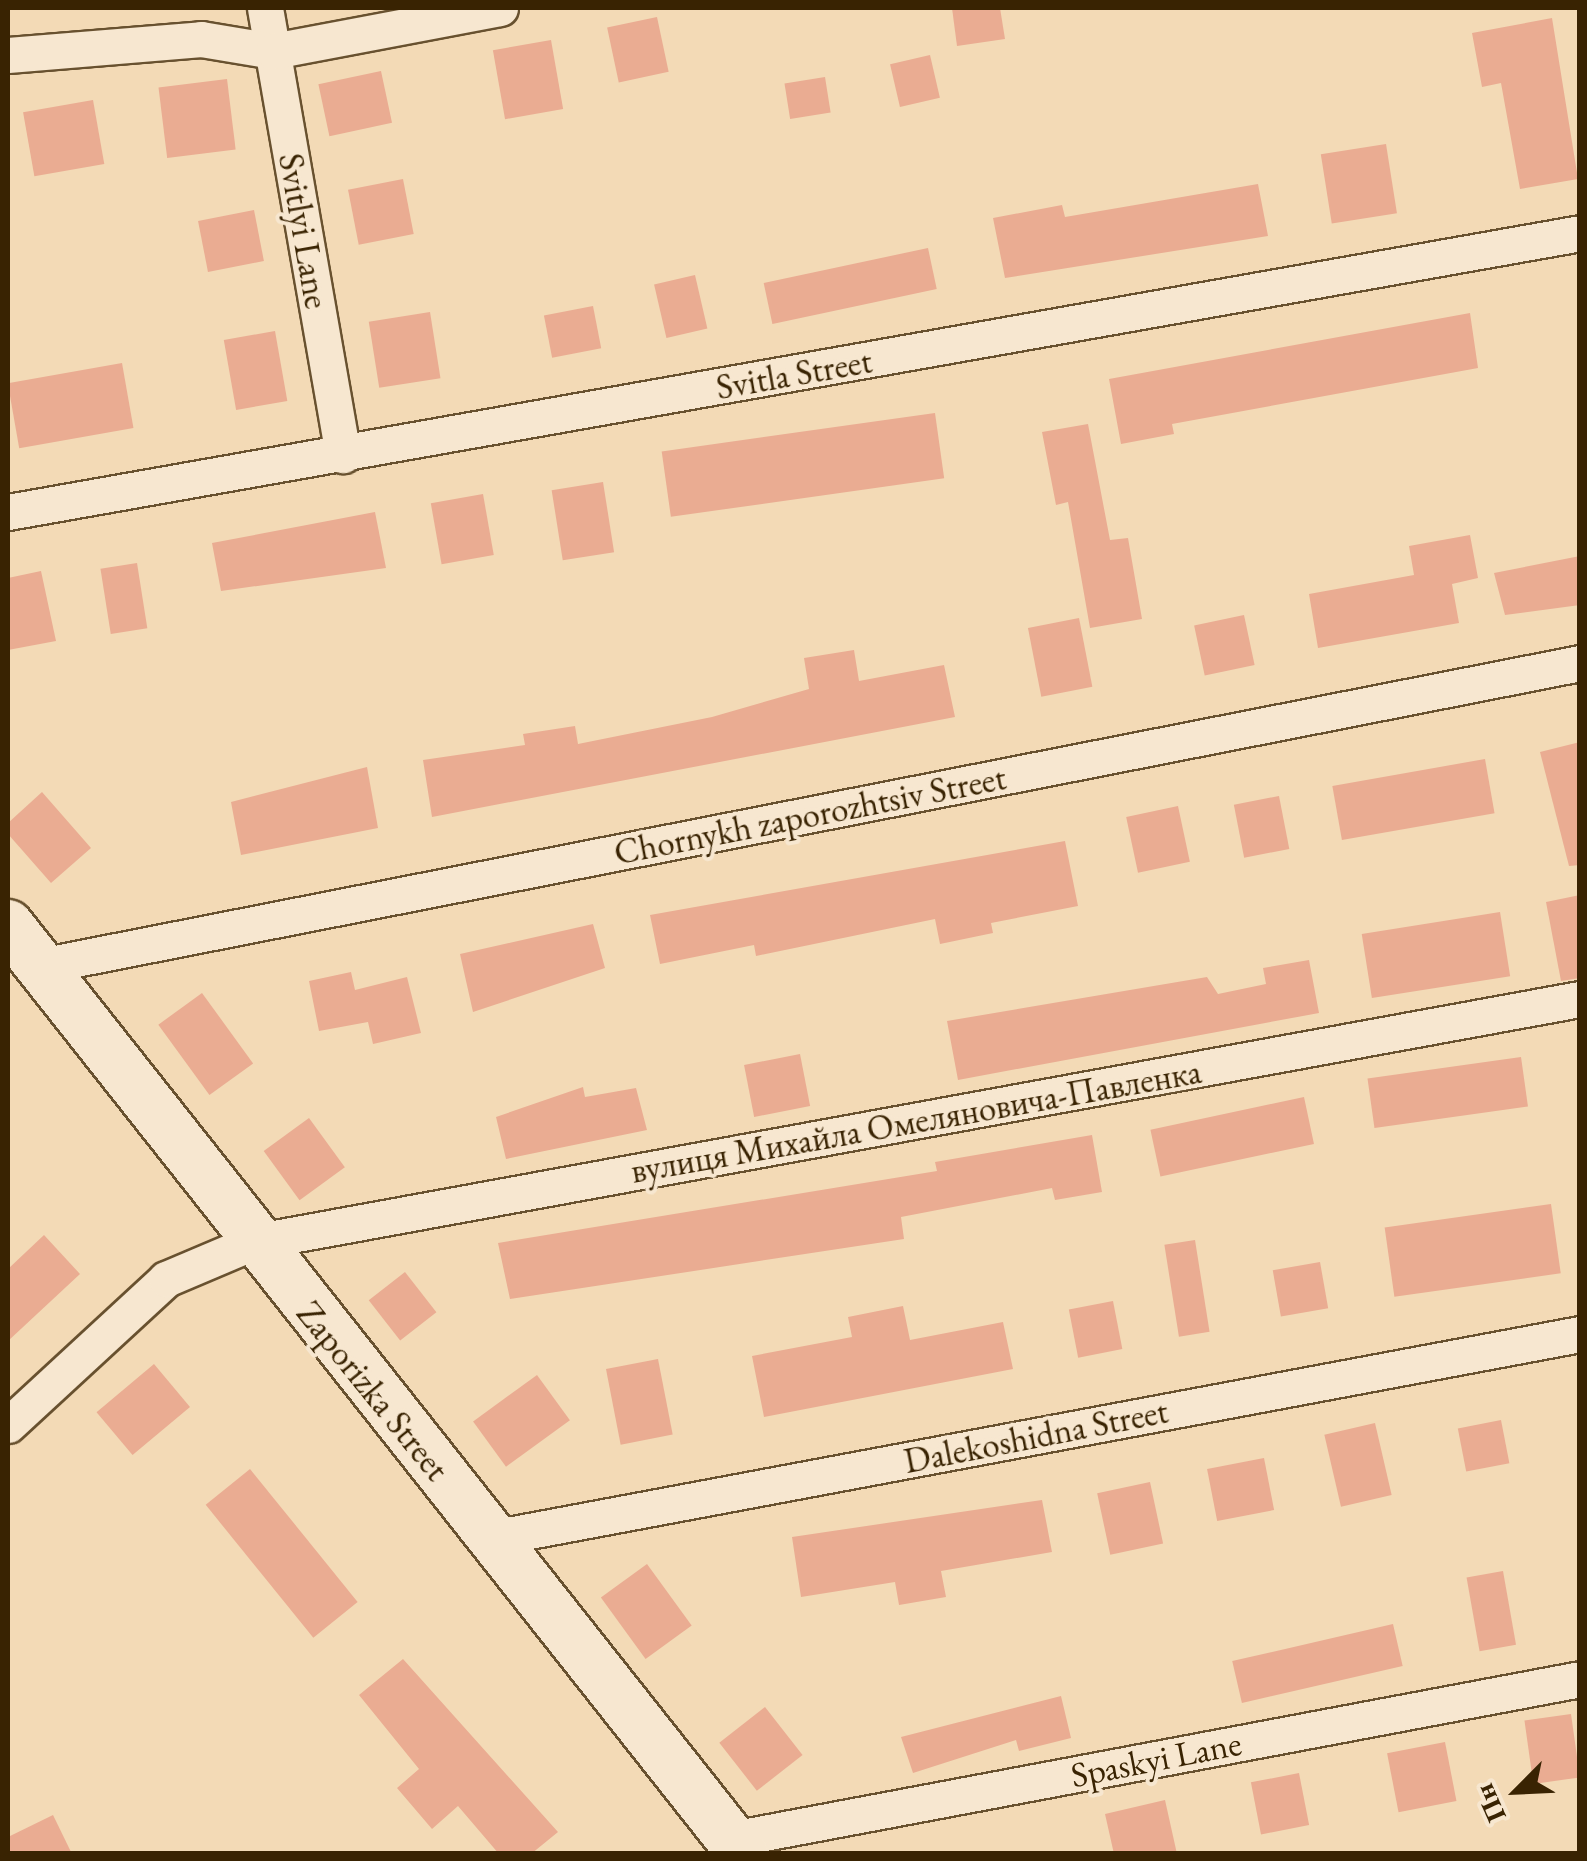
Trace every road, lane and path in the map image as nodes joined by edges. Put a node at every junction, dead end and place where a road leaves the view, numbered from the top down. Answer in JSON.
{"nodes":[{"id":1,"x":264,"y":8,"type":"edge"},
{"id":2,"x":500,"y":8,"type":"edge"},
{"id":3,"x":273,"y":51,"type":"junction"},
{"id":4,"x":8,"y":55,"type":"edge"},
{"id":5,"x":1580,"y":233,"type":"edge"},
{"id":6,"x":343,"y":454,"type":"junction"},
{"id":7,"x":8,"y":512,"type":"edge"},
{"id":8,"x":1580,"y":664,"type":"edge"},
{"id":9,"x":8,"y":925,"type":"edge"},
{"id":10,"x":40,"y":966,"type":"junction"},
{"id":11,"x":1580,"y":1000,"type":"edge"},
{"id":12,"x":253,"y":1242,"type":"junction"},
{"id":13,"x":1580,"y":1334,"type":"edge"},
{"id":14,"x":8,"y":1424,"type":"edge"},
{"id":15,"x":492,"y":1538,"type":"junction"},
{"id":16,"x":1580,"y":1678,"type":"edge"},
{"id":17,"x":738,"y":1846,"type":"edge"}],
"edges":[{"from":1,"to":3,"type":"street","name":"Svitlyi Lane"},
{"from":2,"to":3,"type":"street"},
{"from":3,"to":4,"type":"street"},
{"from":3,"to":6,"type":"street","name":"Svitlyi Lane"},
{"from":5,"to":6,"type":"street","name":"Svitla Street"},
{"from":6,"to":7,"type":"street","name":"Svitla Street"},
{"from":8,"to":10,"type":"street","name":"Chornykh zaporozhtsiv Street"},
{"from":9,"to":10,"type":"street","name":"Zaporizka Street"},
{"from":10,"to":12,"type":"street","name":"Zaporizka Street"},
{"from":11,"to":12,"type":"street","name":"вулиця Михайла Омеляновича-Павленка"},
{"from":12,"to":14,"type":"street","name":"вулиця Михайла Омеляновича-Павленка"},
{"from":12,"to":15,"type":"street","name":"Zaporizka Street"},
{"from":13,"to":15,"type":"street","name":"Dalekoshidna Street"},
{"from":15,"to":17,"type":"street","name":"Zaporizka Street"},
{"from":16,"to":17,"type":"street","name":"Spaskyi Lane"}]}
